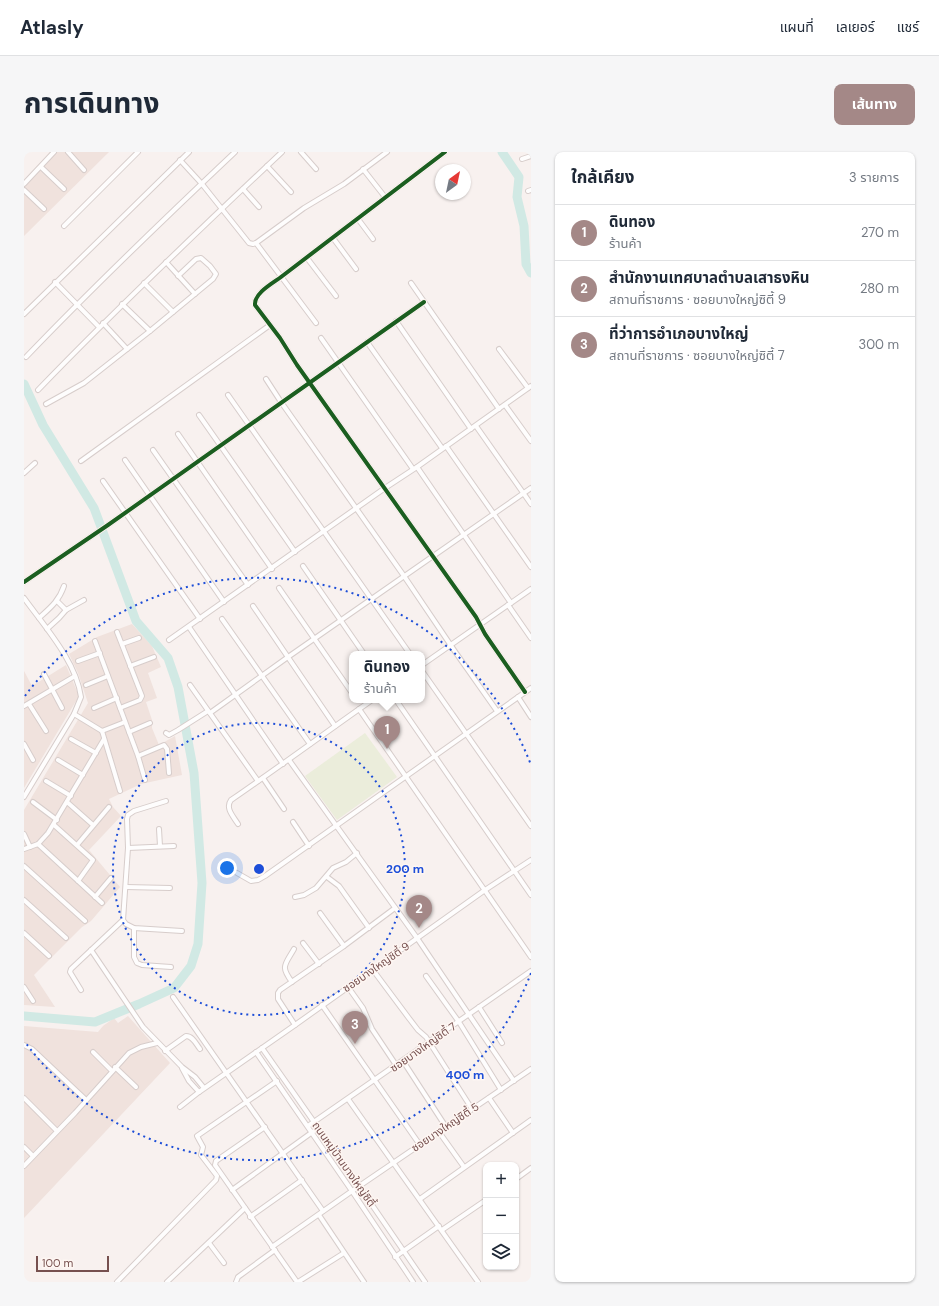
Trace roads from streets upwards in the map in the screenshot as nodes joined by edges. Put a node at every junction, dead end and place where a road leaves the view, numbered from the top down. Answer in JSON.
{"nodes":[{"id":1,"x":54,"y":152,"type":"edge"},
{"id":2,"x":68,"y":152,"type":"edge"},
{"id":3,"x":138,"y":152,"type":"edge"},
{"id":4,"x":189,"y":152,"type":"edge"},
{"id":5,"x":235,"y":152,"type":"edge"},
{"id":6,"x":282,"y":152,"type":"edge"},
{"id":7,"x":301,"y":152,"type":"edge"},
{"id":8,"x":387,"y":152,"type":"edge"},
{"id":9,"x":445,"y":152,"type":"edge"},
{"id":10,"x":531,"y":156,"type":"edge"},
{"id":11,"x":522,"y":159,"type":"dead end"},
{"id":12,"x":180,"y":160,"type":"junction"},
{"id":13,"x":267,"y":166,"type":"junction"},
{"id":14,"x":41,"y":167,"type":"junction"},
{"id":15,"x":316,"y":169,"type":"dead end"},
{"id":16,"x":84,"y":170,"type":"dead end"},
{"id":17,"x":363,"y":170,"type":"junction"},
{"id":18,"x":24,"y":184,"type":"edge"},
{"id":19,"x":202,"y":184,"type":"junction"},
{"id":20,"x":64,"y":189,"type":"dead end"},
{"id":21,"x":243,"y":189,"type":"junction"},
{"id":22,"x":24,"y":190,"type":"edge"},
{"id":23,"x":291,"y":192,"type":"dead end"},
{"id":24,"x":385,"y":198,"type":"junction"},
{"id":25,"x":259,"y":207,"type":"dead end"},
{"id":26,"x":222,"y":208,"type":"junction"},
{"id":27,"x":44,"y":209,"type":"dead end"},
{"id":28,"x":358,"y":218,"type":"junction"},
{"id":29,"x":64,"y":226,"type":"dead end"},
{"id":30,"x":332,"y":238,"type":"junction"},
{"id":31,"x":373,"y":239,"type":"dead end"},
{"id":32,"x":256,"y":244,"type":"junction"},
{"id":33,"x":307,"y":258,"type":"junction"},
{"id":34,"x":166,"y":262,"type":"junction"},
{"id":35,"x":356,"y":269,"type":"dead end"},
{"id":36,"x":178,"y":276,"type":"junction"},
{"id":37,"x":281,"y":277,"type":"junction"},
{"id":38,"x":55,"y":282,"type":"junction"},
{"id":39,"x":144,"y":283,"type":"junction"},
{"id":40,"x":411,"y":283,"type":"dead end"},
{"id":41,"x":195,"y":294,"type":"junction"},
{"id":42,"x":336,"y":296,"type":"dead end"},
{"id":43,"x":424,"y":302,"type":"junction"},
{"id":44,"x":122,"y":304,"type":"junction"},
{"id":45,"x":76,"y":305,"type":"junction"},
{"id":46,"x":173,"y":312,"type":"junction"},
{"id":47,"x":24,"y":314,"type":"edge"},
{"id":48,"x":396,"y":322,"type":"junction"},
{"id":49,"x":103,"y":323,"type":"junction"},
{"id":50,"x":316,"y":323,"type":"dead end"},
{"id":51,"x":270,"y":325,"type":"junction"},
{"id":52,"x":99,"y":327,"type":"junction"},
{"id":53,"x":150,"y":331,"type":"junction"},
{"id":54,"x":321,"y":338,"type":"dead end"},
{"id":55,"x":367,"y":342,"type":"junction"},
{"id":56,"x":127,"y":349,"type":"junction"},
{"id":57,"x":499,"y":349,"type":"dead end"},
{"id":58,"x":26,"y":357,"type":"dead end"},
{"id":59,"x":338,"y":362,"type":"junction"},
{"id":60,"x":266,"y":379,"type":"dead end"},
{"id":61,"x":310,"y":382,"type":"junction"},
{"id":62,"x":530,"y":387,"type":"edge"},
{"id":63,"x":38,"y":390,"type":"dead end"},
{"id":64,"x":228,"y":395,"type":"dead end"},
{"id":65,"x":281,"y":402,"type":"junction"},
{"id":66,"x":46,"y":404,"type":"dead end"},
{"id":67,"x":505,"y":404,"type":"junction"},
{"id":68,"x":499,"y":409,"type":"junction"},
{"id":69,"x":199,"y":415,"type":"dead end"},
{"id":70,"x":249,"y":425,"type":"junction"},
{"id":71,"x":476,"y":426,"type":"junction"},
{"id":72,"x":471,"y":429,"type":"junction"},
{"id":73,"x":178,"y":434,"type":"dead end"},
{"id":74,"x":531,"y":441,"type":"edge"},
{"id":75,"x":220,"y":445,"type":"junction"},
{"id":76,"x":444,"y":447,"type":"junction"},
{"id":77,"x":153,"y":450,"type":"dead end"},
{"id":78,"x":125,"y":460,"type":"dead end"},
{"id":79,"x":81,"y":461,"type":"dead end"},
{"id":80,"x":197,"y":461,"type":"junction"},
{"id":81,"x":35,"y":463,"type":"dead end"},
{"id":82,"x":415,"y":468,"type":"junction"},
{"id":83,"x":24,"y":473,"type":"edge"},
{"id":84,"x":173,"y":478,"type":"junction"},
{"id":85,"x":104,"y":481,"type":"dead end"},
{"id":86,"x":385,"y":488,"type":"junction"},
{"id":87,"x":531,"y":488,"type":"edge"},
{"id":88,"x":524,"y":493,"type":"junction"},
{"id":89,"x":149,"y":495,"type":"junction"},
{"id":90,"x":531,"y":504,"type":"edge"},
{"id":91,"x":356,"y":509,"type":"junction"},
{"id":92,"x":125,"y":512,"type":"junction"},
{"id":93,"x":494,"y":514,"type":"junction"},
{"id":94,"x":324,"y":531,"type":"junction"},
{"id":95,"x":463,"y":534,"type":"junction"},
{"id":96,"x":295,"y":552,"type":"junction"},
{"id":97,"x":434,"y":556,"type":"junction"},
{"id":98,"x":303,"y":566,"type":"dead end"},
{"id":99,"x":531,"y":567,"type":"edge"},
{"id":100,"x":272,"y":569,"type":"junction"},
{"id":101,"x":404,"y":576,"type":"junction"},
{"id":102,"x":24,"y":582,"type":"edge"},
{"id":103,"x":248,"y":585,"type":"junction"},
{"id":104,"x":64,"y":586,"type":"dead end"},
{"id":105,"x":279,"y":588,"type":"dead end"},
{"id":106,"x":531,"y":589,"type":"edge"},
{"id":107,"x":24,"y":598,"type":"edge"},
{"id":108,"x":372,"y":598,"type":"junction"},
{"id":109,"x":84,"y":600,"type":"dead end"},
{"id":110,"x":57,"y":601,"type":"junction"},
{"id":111,"x":224,"y":602,"type":"junction"},
{"id":112,"x":510,"y":604,"type":"junction"},
{"id":113,"x":252,"y":606,"type":"dead end"},
{"id":114,"x":66,"y":610,"type":"junction"},
{"id":115,"x":39,"y":618,"type":"junction"},
{"id":116,"x":200,"y":619,"type":"junction"},
{"id":117,"x":222,"y":619,"type":"dead end"},
{"id":118,"x":340,"y":620,"type":"junction"},
{"id":119,"x":481,"y":624,"type":"junction"},
{"id":120,"x":189,"y":627,"type":"junction"},
{"id":121,"x":47,"y":629,"type":"junction"},
{"id":122,"x":117,"y":632,"type":"dead end"},
{"id":123,"x":139,"y":638,"type":"dead end"},
{"id":124,"x":531,"y":638,"type":"edge"},
{"id":125,"x":314,"y":639,"type":"junction"},
{"id":126,"x":169,"y":640,"type":"dead end"},
{"id":127,"x":95,"y":641,"type":"dead end"},
{"id":128,"x":122,"y":644,"type":"junction"},
{"id":129,"x":451,"y":645,"type":"junction"},
{"id":130,"x":362,"y":651,"type":"edge"},
{"id":131,"x":408,"y":651,"type":"edge"},
{"id":132,"x":100,"y":653,"type":"junction"},
{"id":133,"x":154,"y":657,"type":"dead end"},
{"id":134,"x":288,"y":657,"type":"junction"},
{"id":135,"x":78,"y":661,"type":"dead end"},
{"id":136,"x":425,"y":663,"type":"edge"},
{"id":137,"x":130,"y":666,"type":"junction"},
{"id":138,"x":44,"y":674,"type":"dead end"},
{"id":139,"x":425,"y":675,"type":"edge"},
{"id":140,"x":75,"y":676,"type":"junction"},
{"id":141,"x":108,"y":676,"type":"junction"},
{"id":142,"x":261,"y":676,"type":"junction"},
{"id":143,"x":86,"y":684,"type":"dead end"},
{"id":144,"x":190,"y":685,"type":"dead end"},
{"id":145,"x":531,"y":688,"type":"edge"},
{"id":146,"x":52,"y":689,"type":"junction"},
{"id":147,"x":349,"y":689,"type":"edge"},
{"id":148,"x":525,"y":692,"type":"junction"},
{"id":149,"x":235,"y":695,"type":"junction"},
{"id":150,"x":518,"y":697,"type":"junction"},
{"id":151,"x":117,"y":698,"type":"junction"},
{"id":152,"x":368,"y":703,"type":"edge"},
{"id":153,"x":398,"y":703,"type":"edge"},
{"id":154,"x":29,"y":704,"type":"junction"},
{"id":155,"x":24,"y":706,"type":"edge"},
{"id":156,"x":62,"y":708,"type":"dead end"},
{"id":157,"x":94,"y":708,"type":"dead end"},
{"id":158,"x":120,"y":708,"type":"junction"},
{"id":159,"x":359,"y":709,"type":"junction"},
{"id":160,"x":497,"y":711,"type":"junction"},
{"id":161,"x":209,"y":712,"type":"junction"},
{"id":162,"x":74,"y":714,"type":"junction"},
{"id":163,"x":531,"y":717,"type":"edge"},
{"id":164,"x":125,"y":722,"type":"junction"},
{"id":165,"x":150,"y":724,"type":"dead end"},
{"id":166,"x":335,"y":726,"type":"junction"},
{"id":167,"x":102,"y":730,"type":"junction"},
{"id":168,"x":46,"y":731,"type":"dead end"},
{"id":169,"x":129,"y":732,"type":"junction"},
{"id":170,"x":166,"y":733,"type":"dead end"},
{"id":171,"x":465,"y":734,"type":"junction"},
{"id":172,"x":71,"y":739,"type":"dead end"},
{"id":173,"x":104,"y":739,"type":"junction"},
{"id":174,"x":24,"y":744,"type":"edge"},
{"id":175,"x":310,"y":744,"type":"junction"},
{"id":176,"x":96,"y":753,"type":"junction"},
{"id":177,"x":138,"y":756,"type":"junction"},
{"id":178,"x":435,"y":756,"type":"junction"},
{"id":179,"x":33,"y":760,"type":"dead end"},
{"id":180,"x":58,"y":760,"type":"dead end"},
{"id":181,"x":290,"y":760,"type":"junction"},
{"id":182,"x":283,"y":764,"type":"junction"},
{"id":183,"x":169,"y":773,"type":"dead end"},
{"id":184,"x":83,"y":775,"type":"junction"},
{"id":185,"x":406,"y":777,"type":"junction"},
{"id":186,"x":263,"y":778,"type":"junction"},
{"id":187,"x":145,"y":780,"type":"dead end"},
{"id":188,"x":46,"y":781,"type":"dead end"},
{"id":189,"x":258,"y":782,"type":"junction"},
{"id":190,"x":120,"y":791,"type":"dead end"},
{"id":191,"x":71,"y":796,"type":"junction"},
{"id":192,"x":24,"y":797,"type":"edge"},
{"id":193,"x":166,"y":801,"type":"dead end"},
{"id":194,"x":33,"y":802,"type":"dead end"},
{"id":195,"x":67,"y":802,"type":"junction"},
{"id":196,"x":109,"y":807,"type":"dead end"},
{"id":197,"x":284,"y":808,"type":"dead end"},
{"id":198,"x":57,"y":820,"type":"junction"},
{"id":199,"x":293,"y":822,"type":"dead end"},
{"id":200,"x":238,"y":824,"type":"dead end"},
{"id":201,"x":54,"y":825,"type":"junction"},
{"id":202,"x":93,"y":825,"type":"junction"},
{"id":203,"x":337,"y":826,"type":"junction"},
{"id":204,"x":531,"y":826,"type":"edge"},
{"id":205,"x":159,"y":829,"type":"dead end"},
{"id":206,"x":24,"y":834,"type":"edge"},
{"id":207,"x":38,"y":844,"type":"junction"},
{"id":208,"x":76,"y":845,"type":"junction"},
{"id":209,"x":160,"y":846,"type":"junction"},
{"id":210,"x":174,"y":846,"type":"dead end"},
{"id":211,"x":309,"y":846,"type":"junction"},
{"id":212,"x":30,"y":847,"type":"junction"},
{"id":213,"x":128,"y":848,"type":"junction"},
{"id":214,"x":24,"y":849,"type":"edge"},
{"id":215,"x":357,"y":854,"type":"junction"},
{"id":216,"x":531,"y":860,"type":"edge"},
{"id":217,"x":24,"y":866,"type":"edge"},
{"id":218,"x":515,"y":871,"type":"junction"},
{"id":219,"x":237,"y":873,"type":"dead end"},
{"id":220,"x":327,"y":877,"type":"junction"},
{"id":221,"x":111,"y":878,"type":"dead end"},
{"id":222,"x":78,"y":881,"type":"junction"},
{"id":223,"x":126,"y":887,"type":"junction"},
{"id":224,"x":170,"y":888,"type":"dead end"},
{"id":225,"x":485,"y":890,"type":"junction"},
{"id":226,"x":531,"y":895,"type":"edge"},
{"id":227,"x":95,"y":897,"type":"junction"},
{"id":228,"x":295,"y":898,"type":"dead end"},
{"id":229,"x":24,"y":900,"type":"edge"},
{"id":230,"x":102,"y":903,"type":"dead end"},
{"id":231,"x":395,"y":908,"type":"junction"},
{"id":232,"x":320,"y":913,"type":"dead end"},
{"id":233,"x":123,"y":920,"type":"junction"},
{"id":234,"x":85,"y":921,"type":"dead end"},
{"id":235,"x":134,"y":928,"type":"junction"},
{"id":236,"x":369,"y":928,"type":"junction"},
{"id":237,"x":182,"y":931,"type":"dead end"},
{"id":238,"x":24,"y":933,"type":"edge"},
{"id":239,"x":66,"y":938,"type":"dead end"},
{"id":240,"x":417,"y":938,"type":"junction"},
{"id":241,"x":303,"y":943,"type":"dead end"},
{"id":242,"x":344,"y":946,"type":"junction"},
{"id":243,"x":294,"y":949,"type":"dead end"},
{"id":244,"x":91,"y":950,"type":"junction"},
{"id":245,"x":49,"y":956,"type":"dead end"},
{"id":246,"x":531,"y":957,"type":"edge"},
{"id":247,"x":319,"y":964,"type":"junction"},
{"id":248,"x":171,"y":966,"type":"dead end"},
{"id":249,"x":372,"y":970,"type":"junction"},
{"id":250,"x":530,"y":973,"type":"edge"},
{"id":251,"x":426,"y":976,"type":"dead end"},
{"id":252,"x":531,"y":978,"type":"edge"},
{"id":253,"x":292,"y":982,"type":"junction"},
{"id":254,"x":24,"y":987,"type":"edge"},
{"id":255,"x":348,"y":987,"type":"junction"},
{"id":256,"x":81,"y":990,"type":"dead end"},
{"id":257,"x":173,"y":997,"type":"dead end"},
{"id":258,"x":33,"y":1001,"type":"dead end"},
{"id":259,"x":322,"y":1005,"type":"junction"},
{"id":260,"x":479,"y":1007,"type":"junction"},
{"id":261,"x":468,"y":1015,"type":"junction"},
{"id":262,"x":459,"y":1022,"type":"junction"},
{"id":263,"x":295,"y":1025,"type":"junction"},
{"id":264,"x":429,"y":1042,"type":"junction"},
{"id":265,"x":157,"y":1043,"type":"junction"},
{"id":266,"x":502,"y":1043,"type":"dead end"},
{"id":267,"x":24,"y":1045,"type":"edge"},
{"id":268,"x":262,"y":1048,"type":"junction"},
{"id":269,"x":200,"y":1049,"type":"dead end"},
{"id":270,"x":165,"y":1051,"type":"junction"},
{"id":271,"x":93,"y":1052,"type":"dead end"},
{"id":272,"x":256,"y":1052,"type":"junction"},
{"id":273,"x":402,"y":1061,"type":"junction"},
{"id":274,"x":396,"y":1065,"type":"junction"},
{"id":275,"x":182,"y":1067,"type":"junction"},
{"id":276,"x":116,"y":1068,"type":"junction"},
{"id":277,"x":531,"y":1069,"type":"edge"},
{"id":278,"x":112,"y":1071,"type":"junction"},
{"id":279,"x":227,"y":1072,"type":"junction"},
{"id":280,"x":375,"y":1080,"type":"junction"},
{"id":281,"x":277,"y":1081,"type":"junction"},
{"id":282,"x":514,"y":1081,"type":"junction"},
{"id":283,"x":136,"y":1087,"type":"dead end"},
{"id":284,"x":204,"y":1088,"type":"junction"},
{"id":285,"x":501,"y":1090,"type":"junction"},
{"id":286,"x":199,"y":1092,"type":"junction"},
{"id":287,"x":24,"y":1098,"type":"edge"},
{"id":288,"x":489,"y":1098,"type":"junction"},
{"id":289,"x":348,"y":1099,"type":"junction"},
{"id":290,"x":86,"y":1100,"type":"junction"},
{"id":291,"x":247,"y":1102,"type":"junction"},
{"id":292,"x":180,"y":1107,"type":"dead end"},
{"id":293,"x":472,"y":1109,"type":"junction"},
{"id":294,"x":531,"y":1120,"type":"edge"},
{"id":295,"x":314,"y":1122,"type":"junction"},
{"id":296,"x":308,"y":1126,"type":"junction"},
{"id":297,"x":265,"y":1127,"type":"junction"},
{"id":298,"x":446,"y":1127,"type":"junction"},
{"id":299,"x":318,"y":1128,"type":"junction"},
{"id":300,"x":57,"y":1131,"type":"junction"},
{"id":301,"x":312,"y":1132,"type":"junction"},
{"id":302,"x":439,"y":1132,"type":"junction"},
{"id":303,"x":513,"y":1132,"type":"junction"},
{"id":304,"x":420,"y":1145,"type":"junction"},
{"id":305,"x":24,"y":1147,"type":"edge"},
{"id":306,"x":283,"y":1153,"type":"junction"},
{"id":307,"x":33,"y":1156,"type":"junction"},
{"id":308,"x":394,"y":1162,"type":"junction"},
{"id":309,"x":24,"y":1166,"type":"edge"},
{"id":310,"x":464,"y":1167,"type":"junction"},
{"id":311,"x":531,"y":1168,"type":"edge"},
{"id":312,"x":519,"y":1177,"type":"edge"},
{"id":313,"x":302,"y":1180,"type":"junction"},
{"id":314,"x":359,"y":1186,"type":"junction"},
{"id":315,"x":232,"y":1190,"type":"junction"},
{"id":316,"x":352,"y":1191,"type":"junction"},
{"id":317,"x":420,"y":1199,"type":"junction"},
{"id":318,"x":483,"y":1202,"type":"edge"},
{"id":319,"x":244,"y":1208,"type":"junction"},
{"id":320,"x":324,"y":1211,"type":"junction"},
{"id":321,"x":319,"y":1215,"type":"junction"},
{"id":322,"x":250,"y":1217,"type":"junction"},
{"id":323,"x":439,"y":1226,"type":"junction"},
{"id":324,"x":442,"y":1230,"type":"junction"},
{"id":325,"x":209,"y":1243,"type":"junction"},
{"id":326,"x":274,"y":1248,"type":"junction"},
{"id":327,"x":403,"y":1251,"type":"junction"},
{"id":328,"x":344,"y":1253,"type":"junction"},
{"id":329,"x":395,"y":1257,"type":"junction"},
{"id":330,"x":224,"y":1263,"type":"dead end"},
{"id":331,"x":363,"y":1281,"type":"edge"},
{"id":332,"x":117,"y":1282,"type":"edge"},
{"id":333,"x":167,"y":1282,"type":"edge"},
{"id":334,"x":236,"y":1282,"type":"edge"},
{"id":335,"x":297,"y":1282,"type":"edge"},
{"id":336,"x":413,"y":1282,"type":"edge"},
{"id":337,"x":425,"y":1282,"type":"edge"},
{"id":338,"x":478,"y":1282,"type":"edge"}],
"edges":[{"from":1,"to":14,"type":"street"},
{"from":2,"to":16,"type":"street"},
{"from":3,"to":29,"type":"street"},
{"from":4,"to":12,"type":"street"},
{"from":5,"to":19,"type":"street"},
{"from":6,"to":13,"type":"street"},
{"from":7,"to":15,"type":"street"},
{"from":8,"to":17,"type":"street"},
{"from":9,"to":24,"type":"street"},
{"from":10,"to":11,"type":"street"},
{"from":12,"to":19,"type":"street"},
{"from":12,"to":38,"type":"street"},
{"from":13,"to":21,"type":"street"},
{"from":13,"to":23,"type":"street"},
{"from":14,"to":18,"type":"street"},
{"from":14,"to":20,"type":"street"},
{"from":17,"to":24,"type":"street"},
{"from":17,"to":32,"type":"street"},
{"from":19,"to":26,"type":"street"},
{"from":19,"to":45,"type":"street"},
{"from":21,"to":25,"type":"street"},
{"from":21,"to":26,"type":"street"},
{"from":22,"to":27,"type":"street"},
{"from":24,"to":28,"type":"street"},
{"from":26,"to":32,"type":"street"},
{"from":26,"to":34,"type":"street"},
{"from":28,"to":30,"type":"street"},
{"from":28,"to":31,"type":"street"},
{"from":30,"to":33,"type":"street"},
{"from":30,"to":35,"type":"street"},
{"from":32,"to":37,"type":"street"},
{"from":33,"to":37,"type":"street"},
{"from":33,"to":42,"type":"street"},
{"from":34,"to":36,"type":"street"},
{"from":34,"to":39,"type":"street"},
{"from":36,"to":41,"type":"street"},
{"from":36,"to":41,"type":"street"},
{"from":37,"to":50,"type":"street"},
{"from":37,"to":51,"type":"street"},
{"from":38,"to":45,"type":"street"},
{"from":38,"to":47,"type":"street"},
{"from":39,"to":44,"type":"street"},
{"from":39,"to":46,"type":"street"},
{"from":40,"to":43,"type":"street"},
{"from":41,"to":46,"type":"street"},
{"from":43,"to":48,"type":"street"},
{"from":43,"to":68,"type":"street"},
{"from":44,"to":49,"type":"street"},
{"from":44,"to":53,"type":"street"},
{"from":45,"to":52,"type":"street"},
{"from":45,"to":58,"type":"street"},
{"from":46,"to":53,"type":"street"},
{"from":48,"to":55,"type":"street"},
{"from":48,"to":72,"type":"street"},
{"from":49,"to":52,"type":"street"},
{"from":49,"to":56,"type":"street"},
{"from":51,"to":61,"type":"street"},
{"from":51,"to":79,"type":"street"},
{"from":52,"to":63,"type":"street"},
{"from":53,"to":56,"type":"street"},
{"from":54,"to":59,"type":"street"},
{"from":55,"to":59,"type":"street"},
{"from":55,"to":76,"type":"street"},
{"from":56,"to":66,"type":"street"},
{"from":57,"to":62,"type":"street"},
{"from":59,"to":61,"type":"street"},
{"from":59,"to":82,"type":"street"},
{"from":60,"to":65,"type":"street"},
{"from":61,"to":65,"type":"street"},
{"from":61,"to":86,"type":"street"},
{"from":62,"to":67,"type":"street"},
{"from":64,"to":70,"type":"street"},
{"from":65,"to":70,"type":"street"},
{"from":65,"to":91,"type":"street"},
{"from":67,"to":68,"type":"street"},
{"from":67,"to":74,"type":"street"},
{"from":68,"to":71,"type":"street"},
{"from":69,"to":75,"type":"street"},
{"from":70,"to":75,"type":"street"},
{"from":70,"to":94,"type":"street"},
{"from":71,"to":72,"type":"street"},
{"from":71,"to":88,"type":"street"},
{"from":72,"to":76,"type":"street"},
{"from":73,"to":80,"type":"street"},
{"from":75,"to":80,"type":"street"},
{"from":75,"to":96,"type":"street"},
{"from":76,"to":82,"type":"street"},
{"from":76,"to":93,"type":"street"},
{"from":77,"to":84,"type":"street"},
{"from":78,"to":89,"type":"street"},
{"from":80,"to":84,"type":"street"},
{"from":80,"to":100,"type":"street"},
{"from":81,"to":83,"type":"street"},
{"from":82,"to":86,"type":"street"},
{"from":82,"to":95,"type":"street"},
{"from":84,"to":89,"type":"street"},
{"from":84,"to":103,"type":"street"},
{"from":85,"to":92,"type":"street"},
{"from":86,"to":91,"type":"street"},
{"from":86,"to":97,"type":"street"},
{"from":87,"to":88,"type":"street"},
{"from":88,"to":90,"type":"street"},
{"from":88,"to":93,"type":"street"},
{"from":89,"to":92,"type":"street"},
{"from":89,"to":111,"type":"street"},
{"from":91,"to":94,"type":"street"},
{"from":91,"to":101,"type":"street"},
{"from":92,"to":102,"type":"street"},
{"from":92,"to":116,"type":"street"},
{"from":93,"to":95,"type":"street"},
{"from":93,"to":99,"type":"street"},
{"from":94,"to":96,"type":"street"},
{"from":94,"to":108,"type":"street"},
{"from":95,"to":97,"type":"street"},
{"from":95,"to":112,"type":"street"},
{"from":96,"to":100,"type":"street"},
{"from":97,"to":101,"type":"street"},
{"from":97,"to":119,"type":"street"},
{"from":98,"to":118,"type":"street"},
{"from":100,"to":103,"type":"street"},
{"from":101,"to":108,"type":"street"},
{"from":101,"to":129,"type":"street"},
{"from":103,"to":111,"type":"street"},
{"from":104,"to":110,"type":"street"},
{"from":105,"to":125,"type":"street"},
{"from":106,"to":112,"type":"street"},
{"from":107,"to":115,"type":"street"},
{"from":108,"to":118,"type":"street"},
{"from":108,"to":131,"type":"street"},
{"from":109,"to":114,"type":"street"},
{"from":110,"to":114,"type":"street"},
{"from":110,"to":115,"type":"street"},
{"from":111,"to":116,"type":"street"},
{"from":112,"to":119,"type":"street"},
{"from":112,"to":124,"type":"street"},
{"from":113,"to":134,"type":"street"},
{"from":114,"to":121,"type":"street"},
{"from":115,"to":121,"type":"street"},
{"from":116,"to":120,"type":"street"},
{"from":117,"to":142,"type":"street"},
{"from":118,"to":125,"type":"street"},
{"from":118,"to":130,"type":"street"},
{"from":119,"to":129,"type":"street"},
{"from":119,"to":148,"type":"street"},
{"from":120,"to":126,"type":"street"},
{"from":120,"to":149,"type":"street"},
{"from":121,"to":140,"type":"street"},
{"from":122,"to":128,"type":"street"},
{"from":123,"to":128,"type":"street"},
{"from":125,"to":134,"type":"street"},
{"from":125,"to":147,"type":"street"},
{"from":127,"to":132,"type":"street"},
{"from":128,"to":137,"type":"street"},
{"from":129,"to":136,"type":"street"},
{"from":129,"to":160,"type":"street"},
{"from":132,"to":135,"type":"street"},
{"from":132,"to":141,"type":"street"},
{"from":133,"to":137,"type":"street"},
{"from":134,"to":142,"type":"street"},
{"from":134,"to":166,"type":"street"},
{"from":137,"to":158,"type":"street"},
{"from":138,"to":146,"type":"street"},
{"from":139,"to":171,"type":"street"},
{"from":140,"to":146,"type":"street"},
{"from":140,"to":162,"type":"street"},
{"from":141,"to":143,"type":"street"},
{"from":141,"to":151,"type":"street"},
{"from":142,"to":149,"type":"street"},
{"from":142,"to":175,"type":"street"},
{"from":144,"to":161,"type":"street"},
{"from":145,"to":148,"type":"street"},
{"from":146,"to":154,"type":"street"},
{"from":146,"to":156,"type":"street"},
{"from":148,"to":150,"type":"street"},
{"from":149,"to":161,"type":"street"},
{"from":149,"to":182,"type":"street"},
{"from":150,"to":160,"type":"street"},
{"from":150,"to":163,"type":"street"},
{"from":151,"to":157,"type":"street"},
{"from":151,"to":158,"type":"street"},
{"from":152,"to":159,"type":"street"},
{"from":153,"to":178,"type":"street"},
{"from":154,"to":155,"type":"street"},
{"from":154,"to":168,"type":"street"},
{"from":158,"to":164,"type":"street"},
{"from":159,"to":166,"type":"street"},
{"from":159,"to":185,"type":"street"},
{"from":160,"to":171,"type":"street"},
{"from":161,"to":170,"type":"street"},
{"from":161,"to":189,"type":"street"},
{"from":162,"to":167,"type":"street"},
{"from":162,"to":192,"type":"street"},
{"from":164,"to":167,"type":"street"},
{"from":164,"to":169,"type":"street"},
{"from":165,"to":169,"type":"street"},
{"from":166,"to":175,"type":"street"},
{"from":167,"to":173,"type":"street"},
{"from":169,"to":177,"type":"street"},
{"from":171,"to":178,"type":"street"},
{"from":171,"to":204,"type":"street"},
{"from":172,"to":176,"type":"street"},
{"from":173,"to":176,"type":"street"},
{"from":173,"to":190,"type":"street"},
{"from":174,"to":179,"type":"street"},
{"from":175,"to":181,"type":"street"},
{"from":176,"to":184,"type":"street"},
{"from":177,"to":183,"type":"street"},
{"from":177,"to":187,"type":"street"},
{"from":178,"to":185,"type":"street"},
{"from":178,"to":218,"type":"street"},
{"from":180,"to":184,"type":"street"},
{"from":181,"to":182,"type":"street"},
{"from":181,"to":203,"type":"street"},
{"from":182,"to":186,"type":"street"},
{"from":184,"to":191,"type":"street"},
{"from":185,"to":203,"type":"street"},
{"from":185,"to":225,"type":"street"},
{"from":186,"to":189,"type":"street"},
{"from":186,"to":197,"type":"street"},
{"from":188,"to":191,"type":"street"},
{"from":189,"to":200,"type":"street"},
{"from":191,"to":195,"type":"street"},
{"from":193,"to":213,"type":"street"},
{"from":194,"to":198,"type":"street"},
{"from":195,"to":198,"type":"street"},
{"from":195,"to":202,"type":"street"},
{"from":196,"to":202,"type":"street"},
{"from":198,"to":201,"type":"street"},
{"from":199,"to":211,"type":"street"},
{"from":201,"to":207,"type":"street"},
{"from":201,"to":208,"type":"street"},
{"from":202,"to":208,"type":"street"},
{"from":203,"to":211,"type":"street"},
{"from":203,"to":215,"type":"street"},
{"from":205,"to":209,"type":"street"},
{"from":206,"to":212,"type":"street"},
{"from":207,"to":212,"type":"street"},
{"from":207,"to":222,"type":"street"},
{"from":208,"to":222,"type":"street"},
{"from":209,"to":210,"type":"street"},
{"from":209,"to":213,"type":"street"},
{"from":211,"to":219,"type":"street"},
{"from":212,"to":214,"type":"street"},
{"from":213,"to":223,"type":"street"},
{"from":215,"to":220,"type":"street"},
{"from":215,"to":231,"type":"street"},
{"from":216,"to":218,"type":"street","name":"ซอยบางใหญ่ซิตี้ 9"},
{"from":217,"to":234,"type":"street"},
{"from":218,"to":225,"type":"street","name":"ซอยบางใหญ่ซิตี้ 9"},
{"from":218,"to":226,"type":"street"},
{"from":220,"to":228,"type":"street"},
{"from":220,"to":236,"type":"street"},
{"from":221,"to":227,"type":"street"},
{"from":222,"to":227,"type":"street"},
{"from":223,"to":224,"type":"street"},
{"from":223,"to":233,"type":"street"},
{"from":225,"to":240,"type":"street","name":"ซอยบางใหญ่ซิตี้ 9"},
{"from":225,"to":246,"type":"street"},
{"from":227,"to":230,"type":"street"},
{"from":229,"to":239,"type":"street"},
{"from":231,"to":236,"type":"street"},
{"from":231,"to":240,"type":"street"},
{"from":232,"to":242,"type":"street"},
{"from":233,"to":235,"type":"street"},
{"from":233,"to":244,"type":"street"},
{"from":235,"to":237,"type":"street"},
{"from":235,"to":248,"type":"street"},
{"from":236,"to":242,"type":"street"},
{"from":238,"to":245,"type":"street"},
{"from":240,"to":249,"type":"street","name":"ซอยบางใหญ่ซิตี้ 9"},
{"from":240,"to":261,"type":"street"},
{"from":241,"to":247,"type":"street"},
{"from":242,"to":247,"type":"street"},
{"from":243,"to":253,"type":"street"},
{"from":244,"to":256,"type":"street"},
{"from":244,"to":265,"type":"street"},
{"from":247,"to":253,"type":"street"},
{"from":249,"to":255,"type":"street","name":"ซอยบางใหญ่ซิตี้ 9"},
{"from":249,"to":264,"type":"street"},
{"from":250,"to":252,"type":"street"},
{"from":250,"to":260,"type":"street","name":"ซอยบางใหญ่ซิตี้ 7"},
{"from":251,"to":262,"type":"street"},
{"from":253,"to":263,"type":"street"},
{"from":254,"to":258,"type":"street"},
{"from":255,"to":259,"type":"street","name":"ซอยบางใหญ่ซิตี้ 9"},
{"from":255,"to":274,"type":"street"},
{"from":257,"to":279,"type":"street"},
{"from":259,"to":263,"type":"street","name":"ซอยบางใหญ่ซิตี้ 9"},
{"from":259,"to":280,"type":"street"},
{"from":260,"to":261,"type":"street","name":"ซอยบางใหญ่ซิตี้ 7"},
{"from":260,"to":266,"type":"street"},
{"from":261,"to":262,"type":"street","name":"ซอยบางใหญ่ซิตี้ 7"},
{"from":261,"to":282,"type":"street"},
{"from":262,"to":264,"type":"street","name":"ซอยบางใหญ่ซิตี้ 7"},
{"from":262,"to":285,"type":"street"},
{"from":263,"to":268,"type":"street","name":"ซอยบางใหญ่ซิตี้ 9"},
{"from":264,"to":273,"type":"street","name":"ซอยบางใหญ่ซิตี้ 7"},
{"from":264,"to":293,"type":"street"},
{"from":265,"to":270,"type":"street"},
{"from":265,"to":276,"type":"street"},
{"from":267,"to":290,"type":"street"},
{"from":268,"to":272,"type":"street","name":"ซอยบางใหญ่ซิตี้ 9"},
{"from":268,"to":295,"type":"street","name":"ถนนหมู่บ้านบางใหญ่ซิตี้"},
{"from":269,"to":270,"type":"street"},
{"from":270,"to":275,"type":"street"},
{"from":271,"to":278,"type":"street"},
{"from":272,"to":279,"type":"street","name":"ซอยบางใหญ่ซิตี้ 9"},
{"from":272,"to":281,"type":"street","name":"ถนนหมู่บ้านบางใหญ่ซิตี้"},
{"from":273,"to":274,"type":"street","name":"ซอยบางใหญ่ซิตี้ 7"},
{"from":273,"to":298,"type":"street"},
{"from":274,"to":280,"type":"street","name":"ซอยบางใหญ่ซิตี้ 7"},
{"from":275,"to":284,"type":"street"},
{"from":275,"to":286,"type":"street"},
{"from":276,"to":278,"type":"street"},
{"from":276,"to":283,"type":"street"},
{"from":277,"to":282,"type":"street","name":"ซอยบางใหญ่ซิตี้ 5"},
{"from":278,"to":290,"type":"street"},
{"from":279,"to":284,"type":"street","name":"ซอยบางใหญ่ซิตี้ 9"},
{"from":279,"to":291,"type":"street"},
{"from":280,"to":289,"type":"street","name":"ซอยบางใหญ่ซิตี้ 7"},
{"from":280,"to":304,"type":"street"},
{"from":281,"to":291,"type":"street"},
{"from":281,"to":296,"type":"street","name":"ถนนหมู่บ้านบางใหญ่ซิตี้"},
{"from":282,"to":285,"type":"street","name":"ซอยบางใหญ่ซิตี้ 5"},
{"from":284,"to":286,"type":"street","name":"ซอยบางใหญ่ซิตี้ 9"},
{"from":285,"to":288,"type":"street","name":"ซอยบางใหญ่ซิตี้ 5"},
{"from":286,"to":292,"type":"street","name":"ซอยบางใหญ่ซิตี้ 9"},
{"from":287,"to":300,"type":"street"},
{"from":288,"to":293,"type":"street","name":"ซอยบางใหญ่ซิตี้ 5"},
{"from":288,"to":303,"type":"street"},
{"from":289,"to":295,"type":"street","name":"ซอยบางใหญ่ซิตี้ 7"},
{"from":289,"to":308,"type":"street"},
{"from":290,"to":300,"type":"street"},
{"from":291,"to":297,"type":"street"},
{"from":291,"to":332,"type":"street"},
{"from":293,"to":298,"type":"street","name":"ซอยบางใหญ่ซิตี้ 5"},
{"from":294,"to":303,"type":"street"},
{"from":295,"to":296,"type":"street","name":"ซอยบางใหญ่ซิตี้ 7"},
{"from":295,"to":299,"type":"street","name":"ถนนหมู่บ้านบางใหญ่ซิตี้"},
{"from":296,"to":301,"type":"street","name":"ถนนหมู่บ้านบางใหญ่ซิตี้"},
{"from":297,"to":306,"type":"street"},
{"from":297,"to":315,"type":"street"},
{"from":298,"to":302,"type":"street","name":"ซอยบางใหญ่ซิตี้ 5"},
{"from":299,"to":301,"type":"street"},
{"from":299,"to":314,"type":"street","name":"ถนนหมู่บ้านบางใหญ่ซิตี้"},
{"from":300,"to":307,"type":"street"},
{"from":301,"to":306,"type":"street"},
{"from":301,"to":316,"type":"street","name":"ถนนหมู่บ้านบางใหญ่ซิตี้"},
{"from":302,"to":304,"type":"street","name":"ซอยบางใหญ่ซิตี้ 5"},
{"from":302,"to":310,"type":"street"},
{"from":303,"to":310,"type":"street"},
{"from":304,"to":308,"type":"street","name":"ซอยบางใหญ่ซิตี้ 5"},
{"from":305,"to":307,"type":"street"},
{"from":306,"to":313,"type":"street"},
{"from":306,"to":315,"type":"street"},
{"from":307,"to":309,"type":"street"},
{"from":308,"to":314,"type":"street","name":"ซอยบางใหญ่ซิตี้ 5"},
{"from":308,"to":317,"type":"street"},
{"from":310,"to":317,"type":"street"},
{"from":311,"to":312,"type":"street"},
{"from":313,"to":320,"type":"street"},
{"from":313,"to":322,"type":"street"},
{"from":314,"to":316,"type":"street","name":"ซอยบางใหญ่ซิตี้ 5"},
{"from":314,"to":327,"type":"street","name":"ถนนหมู่บ้านบางใหญ่ซิตี้"},
{"from":315,"to":319,"type":"street"},
{"from":316,"to":320,"type":"street","name":"ซอยบางใหญ่ซิตี้ 5"},
{"from":316,"to":329,"type":"street","name":"ถนนหมู่บ้านบางใหญ่ซิตี้"},
{"from":317,"to":323,"type":"street"},
{"from":318,"to":324,"type":"street"},
{"from":319,"to":322,"type":"street"},
{"from":319,"to":325,"type":"street"},
{"from":320,"to":321,"type":"street","name":"ซอยบางใหญ่ซิตี้ 5"},
{"from":321,"to":326,"type":"street","name":"ซอยบางใหญ่ซิตี้ 5"},
{"from":321,"to":328,"type":"street"},
{"from":322,"to":326,"type":"street"},
{"from":323,"to":324,"type":"street"},
{"from":323,"to":327,"type":"street"},
{"from":324,"to":338,"type":"street"},
{"from":325,"to":330,"type":"street"},
{"from":325,"to":333,"type":"street"},
{"from":326,"to":334,"type":"street","name":"ซอยบางใหญ่ซิตี้ 5"},
{"from":326,"to":335,"type":"street"},
{"from":327,"to":329,"type":"street"},
{"from":327,"to":337,"type":"street","name":"ถนนหมู่บ้านบางใหญ่ซิตี้"},
{"from":328,"to":331,"type":"street"},
{"from":328,"to":335,"type":"street"},
{"from":329,"to":336,"type":"street","name":"ถนนหมู่บ้านบางใหญ่ซิตี้"}]}
